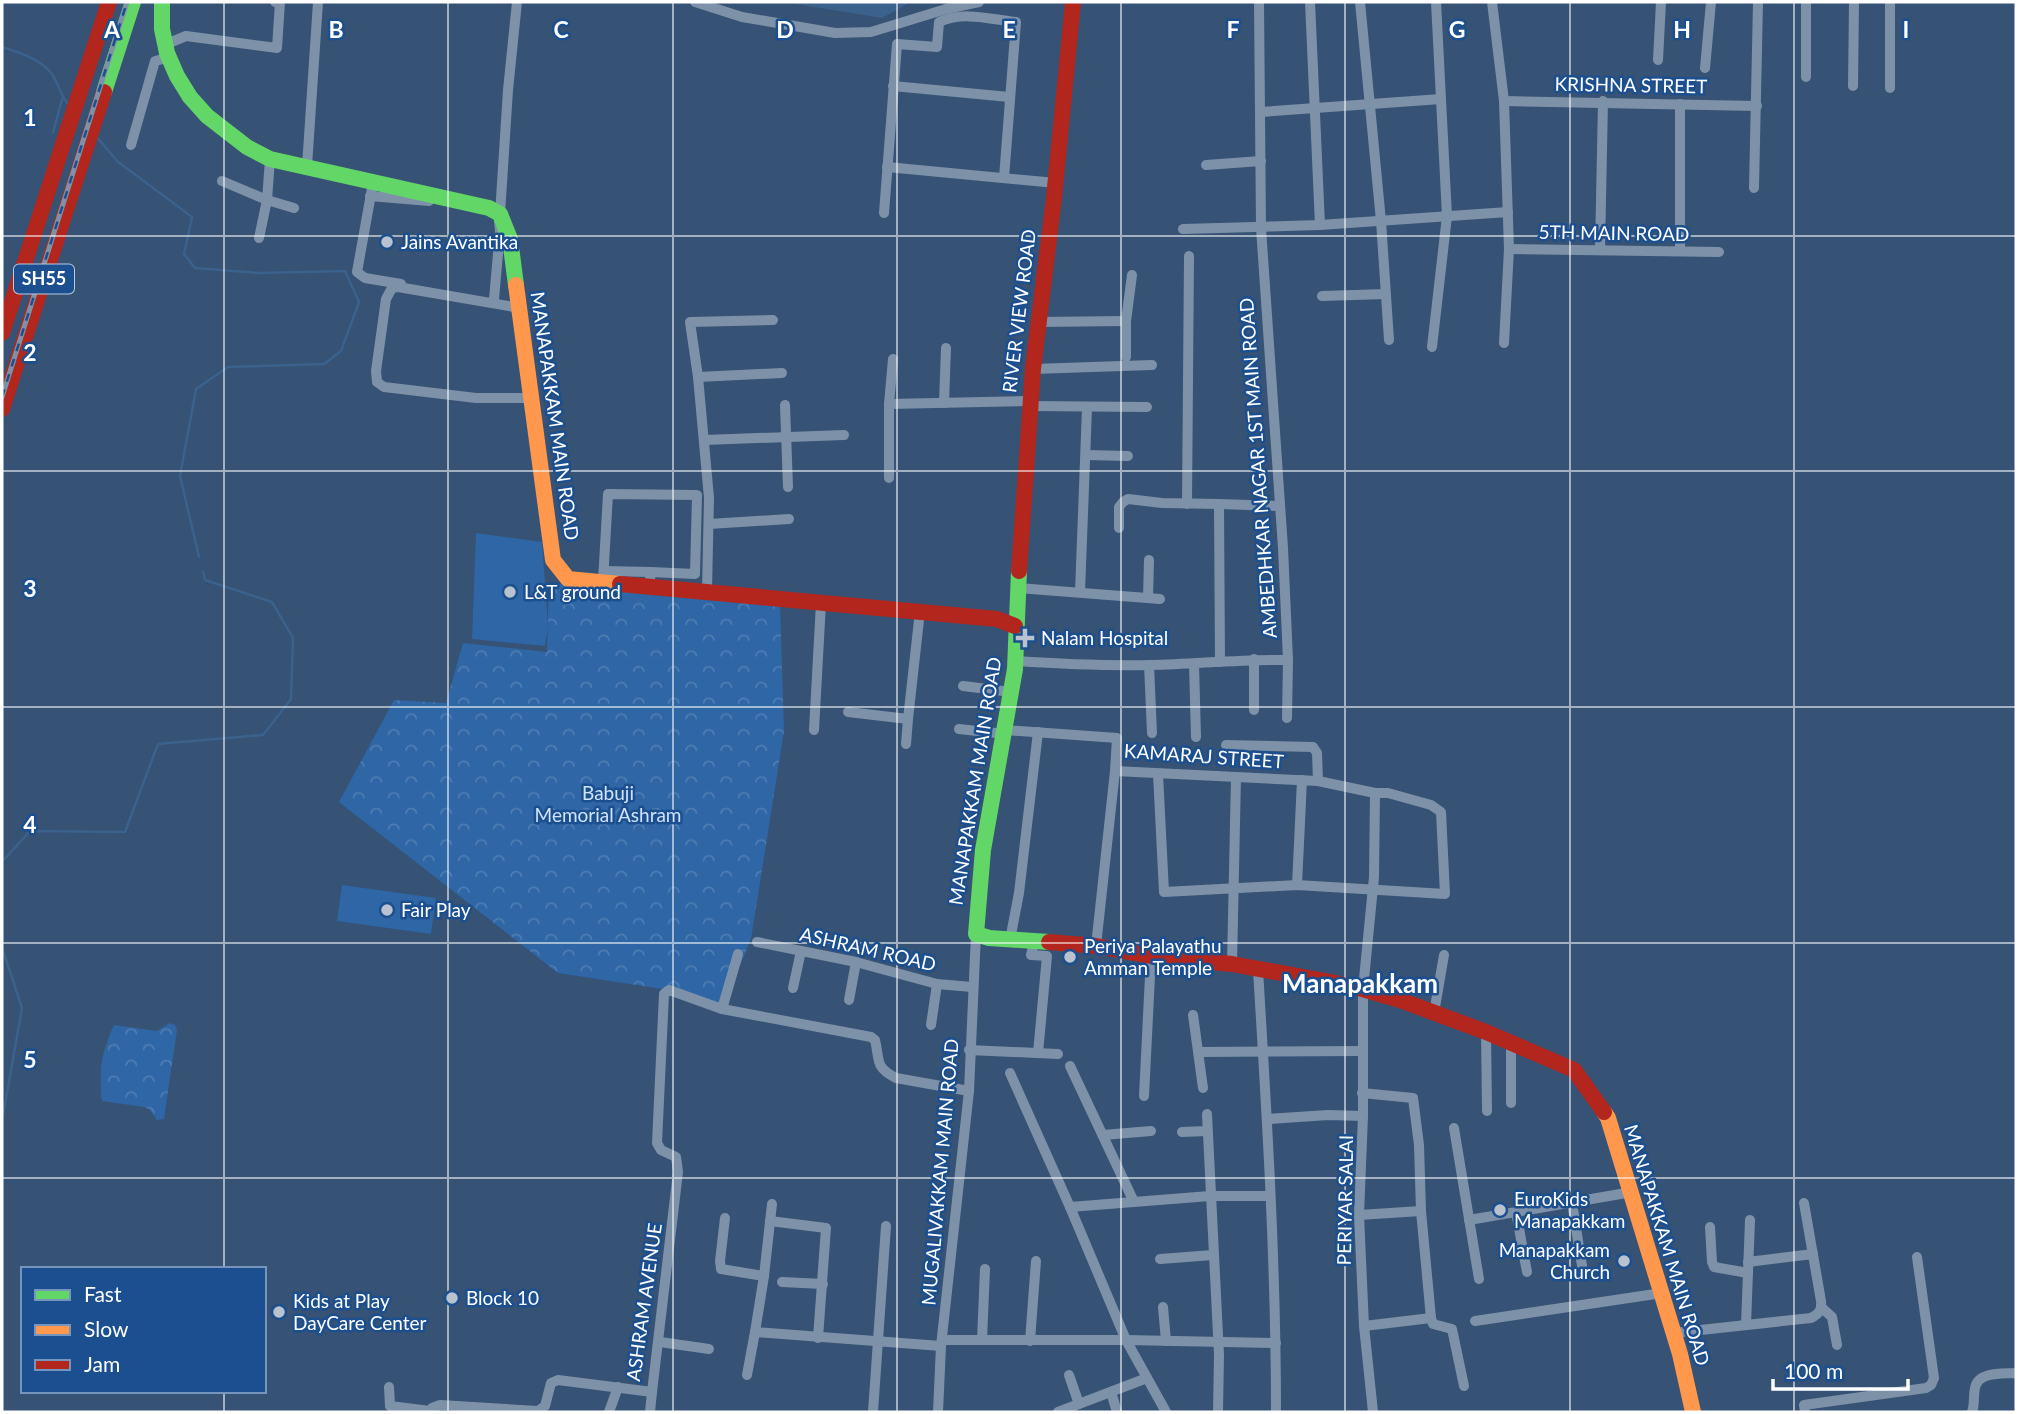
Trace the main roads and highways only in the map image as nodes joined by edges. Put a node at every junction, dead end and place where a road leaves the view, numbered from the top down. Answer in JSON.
{"nodes":[{"id":1,"x":109,"y":2,"type":"edge"},
{"id":2,"x":133,"y":2,"type":"edge"},
{"id":3,"x":162,"y":2,"type":"edge"},
{"id":4,"x":1073,"y":2,"type":"edge"},
{"id":5,"x":2,"y":333,"type":"edge"},
{"id":6,"x":2,"y":409,"type":"edge"},
{"id":7,"x":1015,"y":626,"type":"junction"},
{"id":8,"x":1693,"y":1412,"type":"edge"}],
"edges":[{"from":1,"to":5,"type":"main road","number":"SH55"},
{"from":2,"to":6,"type":"main road","number":"SH55"},
{"from":3,"to":7,"type":"main road","name":"MANAPAKKAM MAIN ROAD"},
{"from":4,"to":7,"type":"main road","name":"RIVER VIEW ROAD"},
{"from":7,"to":8,"type":"main road","name":"MANAPAKKAM MAIN ROAD"}]}
